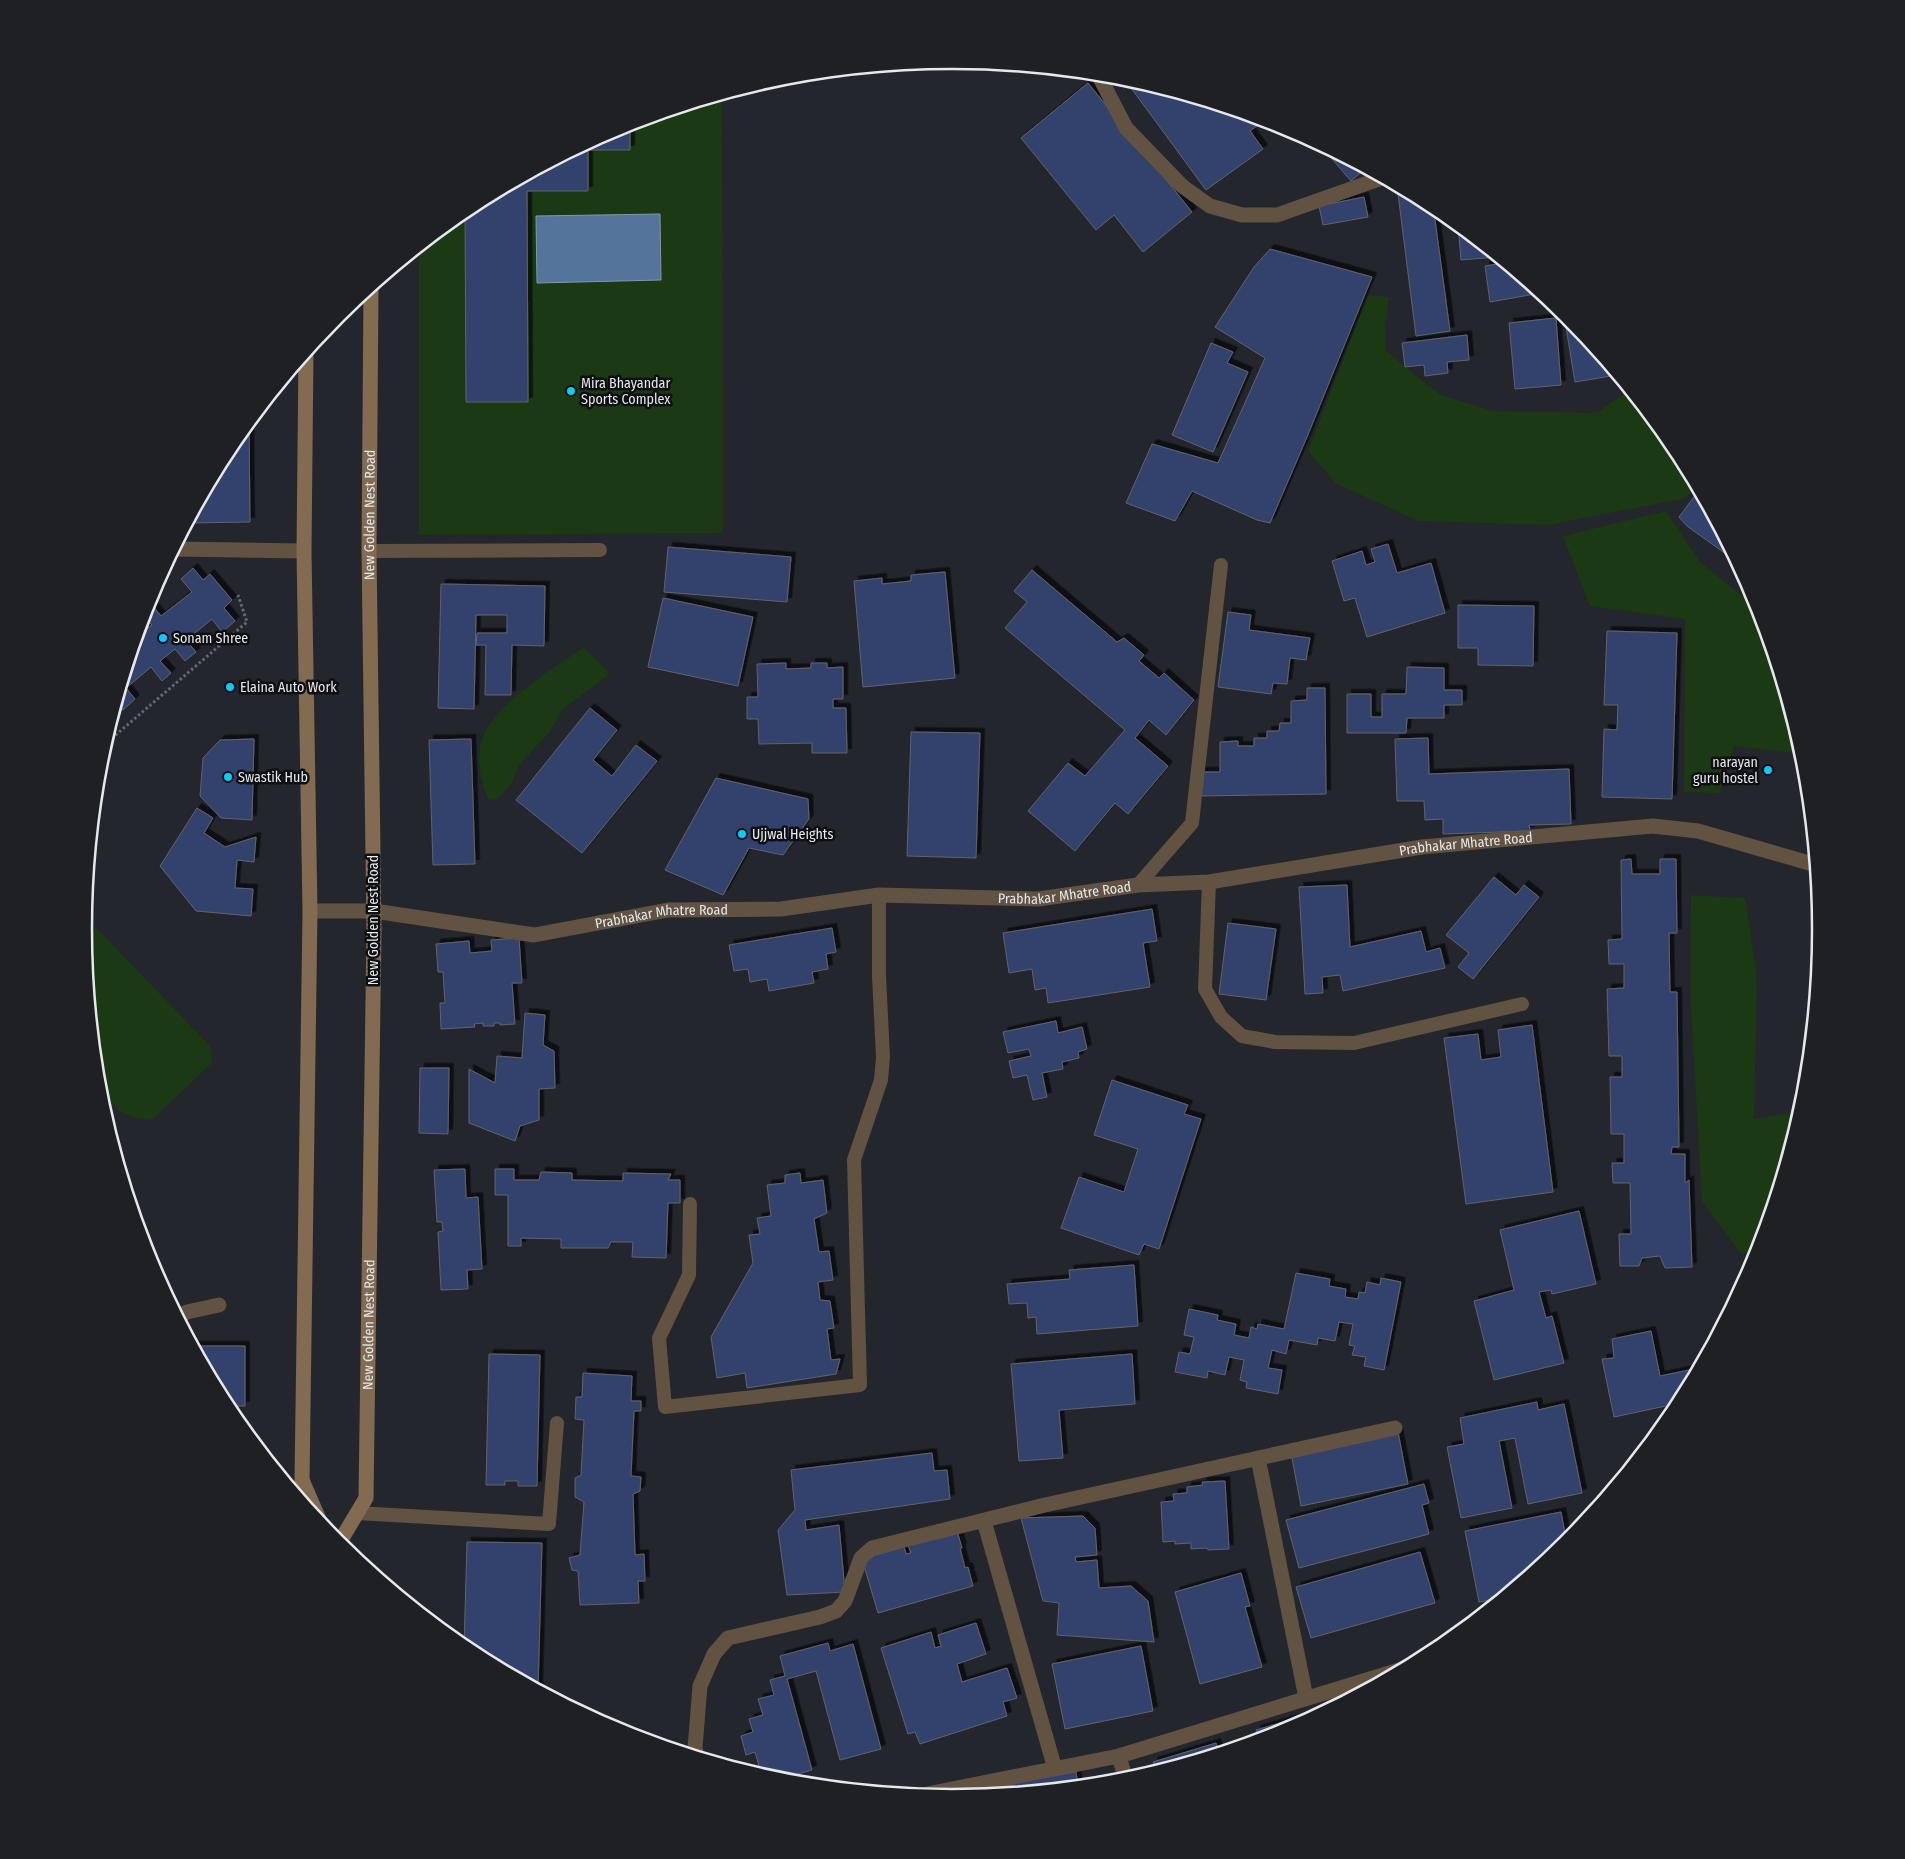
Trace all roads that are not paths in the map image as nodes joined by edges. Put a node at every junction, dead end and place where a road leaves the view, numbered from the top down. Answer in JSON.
{"nodes":[{"id":1,"x":1102,"y":82,"type":"edge"},
{"id":2,"x":1376,"y":180,"type":"edge"},
{"id":3,"x":371,"y":295,"type":"edge"},
{"id":4,"x":306,"y":361,"type":"edge"},
{"id":5,"x":181,"y":549,"type":"edge"},
{"id":6,"x":600,"y":550,"type":"dead end"},
{"id":7,"x":304,"y":551,"type":"junction"},
{"id":8,"x":369,"y":551,"type":"junction"},
{"id":9,"x":1222,"y":565,"type":"dead end"},
{"id":10,"x":1810,"y":863,"type":"edge"},
{"id":11,"x":1210,"y":882,"type":"junction"},
{"id":12,"x":1138,"y":885,"type":"junction"},
{"id":13,"x":879,"y":895,"type":"junction"},
{"id":14,"x":310,"y":911,"type":"junction"},
{"id":15,"x":374,"y":911,"type":"junction"},
{"id":16,"x":1522,"y":1004,"type":"dead end"},
{"id":17,"x":690,"y":1204,"type":"dead end"},
{"id":18,"x":219,"y":1304,"type":"dead end"},
{"id":19,"x":183,"y":1314,"type":"edge"},
{"id":20,"x":557,"y":1422,"type":"dead end"},
{"id":21,"x":1395,"y":1428,"type":"dead end"},
{"id":22,"x":1258,"y":1458,"type":"junction"},
{"id":23,"x":313,"y":1505,"type":"edge"},
{"id":24,"x":357,"y":1513,"type":"junction"},
{"id":25,"x":984,"y":1520,"type":"junction"},
{"id":26,"x":343,"y":1537,"type":"edge"},
{"id":27,"x":1383,"y":1675,"type":"edge"},
{"id":28,"x":1306,"y":1698,"type":"junction"},
{"id":29,"x":696,"y":1751,"type":"edge"},
{"id":30,"x":1120,"y":1756,"type":"junction"},
{"id":31,"x":1055,"y":1769,"type":"junction"},
{"id":32,"x":1124,"y":1773,"type":"edge"},
{"id":33,"x":948,"y":1790,"type":"edge"}],
"edges":[{"from":1,"to":2,"type":"street"},
{"from":3,"to":8,"type":"main road","name":"New Golden Nest Road"},
{"from":4,"to":7,"type":"main road"},
{"from":5,"to":7,"type":"street"},
{"from":6,"to":8,"type":"lane"},
{"from":7,"to":14,"type":"main road"},
{"from":8,"to":15,"type":"main road","name":"New Golden Nest Road"},
{"from":9,"to":12,"type":"lane"},
{"from":10,"to":11,"type":"street","name":"Prabhakar Mhatre Road"},
{"from":11,"to":12,"type":"street","name":"Prabhakar Mhatre Road"},
{"from":11,"to":16,"type":"lane"},
{"from":12,"to":13,"type":"street","name":"Prabhakar Mhatre Road"},
{"from":13,"to":15,"type":"street","name":"Prabhakar Mhatre Road"},
{"from":13,"to":17,"type":"lane"},
{"from":14,"to":15,"type":"street","name":"Prabhakar Mhatre Road"},
{"from":14,"to":23,"type":"main road"},
{"from":15,"to":24,"type":"main road","name":"New Golden Nest Road"},
{"from":18,"to":19,"type":"street"},
{"from":20,"to":24,"type":"lane"},
{"from":21,"to":22,"type":"street"},
{"from":22,"to":25,"type":"street"},
{"from":22,"to":28,"type":"street"},
{"from":24,"to":26,"type":"main road","name":"New Golden Nest Road"},
{"from":25,"to":29,"type":"street"},
{"from":25,"to":31,"type":"street"},
{"from":27,"to":28,"type":"street"},
{"from":28,"to":30,"type":"street"},
{"from":30,"to":31,"type":"street"},
{"from":30,"to":32,"type":"street"},
{"from":31,"to":33,"type":"street"}]}
